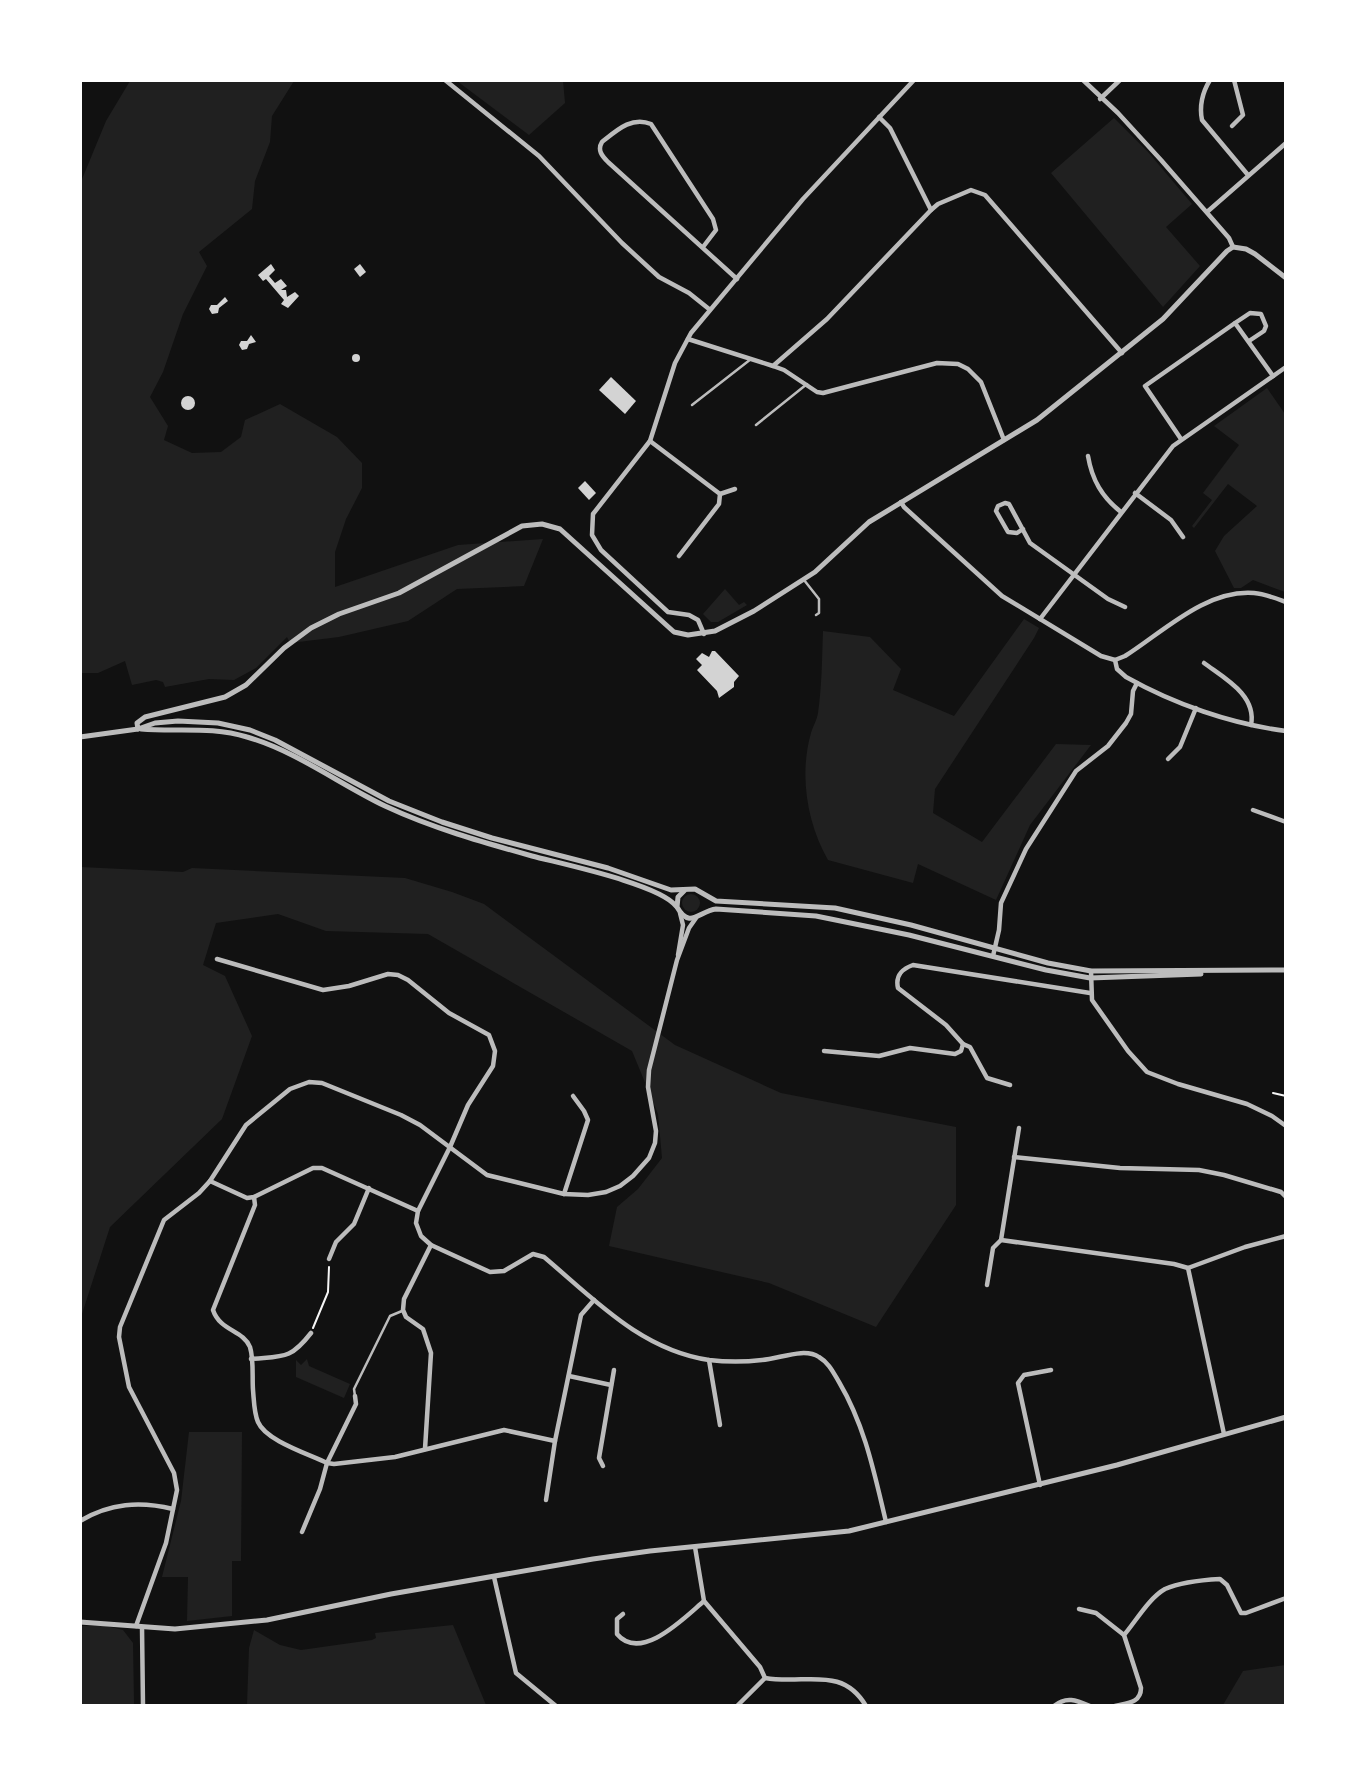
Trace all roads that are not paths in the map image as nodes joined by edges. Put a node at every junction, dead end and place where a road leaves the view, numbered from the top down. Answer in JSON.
{"nodes":[{"id":1,"x":445,"y":80,"type":"edge"},
{"id":2,"x":914,"y":80,"type":"edge"},
{"id":3,"x":1083,"y":80,"type":"edge"},
{"id":4,"x":1119,"y":80,"type":"edge"},
{"id":5,"x":1210,"y":80,"type":"edge"},
{"id":6,"x":1234,"y":80,"type":"edge"},
{"id":7,"x":1100,"y":99,"type":"junction"},
{"id":8,"x":879,"y":117,"type":"junction"},
{"id":9,"x":1231,"y":126,"type":"dead end"},
{"id":10,"x":1286,"y":143,"type":"edge"},
{"id":11,"x":1248,"y":175,"type":"junction"},
{"id":12,"x":931,"y":210,"type":"junction"},
{"id":13,"x":1207,"y":212,"type":"junction"},
{"id":14,"x":703,"y":247,"type":"junction"},
{"id":15,"x":1233,"y":247,"type":"junction"},
{"id":16,"x":1286,"y":278,"type":"edge"},
{"id":17,"x":737,"y":279,"type":"junction"},
{"id":18,"x":709,"y":309,"type":"junction"},
{"id":19,"x":1235,"y":323,"type":"junction"},
{"id":20,"x":688,"y":338,"type":"junction"},
{"id":21,"x":1249,"y":341,"type":"junction"},
{"id":22,"x":1122,"y":353,"type":"junction"},
{"id":23,"x":751,"y":359,"type":"junction"},
{"id":24,"x":773,"y":366,"type":"junction"},
{"id":25,"x":1286,"y":367,"type":"edge"},
{"id":26,"x":1273,"y":376,"type":"junction"},
{"id":27,"x":807,"y":384,"type":"junction"},
{"id":28,"x":692,"y":405,"type":"dead end"},
{"id":29,"x":755,"y":425,"type":"dead end"},
{"id":30,"x":1181,"y":439,"type":"junction"},
{"id":31,"x":1004,"y":440,"type":"junction"},
{"id":32,"x":650,"y":441,"type":"junction"},
{"id":33,"x":1088,"y":456,"type":"dead end"},
{"id":34,"x":735,"y":489,"type":"dead end"},
{"id":35,"x":1135,"y":493,"type":"junction"},
{"id":36,"x":720,"y":494,"type":"junction"},
{"id":37,"x":901,"y":502,"type":"junction"},
{"id":38,"x":1121,"y":512,"type":"junction"},
{"id":39,"x":1023,"y":529,"type":"junction"},
{"id":40,"x":1182,"y":537,"type":"dead end"},
{"id":41,"x":679,"y":556,"type":"dead end"},
{"id":42,"x":1074,"y":575,"type":"junction"},
{"id":43,"x":804,"y":580,"type":"junction"},
{"id":44,"x":1286,"y":602,"type":"edge"},
{"id":45,"x":1125,"y":607,"type":"dead end"},
{"id":46,"x":816,"y":615,"type":"dead end"},
{"id":47,"x":1040,"y":620,"type":"junction"},
{"id":48,"x":704,"y":634,"type":"junction"},
{"id":49,"x":1115,"y":660,"type":"junction"},
{"id":50,"x":1204,"y":663,"type":"dead end"},
{"id":51,"x":1137,"y":683,"type":"junction"},
{"id":52,"x":1196,"y":708,"type":"junction"},
{"id":53,"x":1251,"y":725,"type":"junction"},
{"id":54,"x":138,"y":729,"type":"junction"},
{"id":55,"x":1286,"y":731,"type":"edge"},
{"id":56,"x":80,"y":737,"type":"edge"},
{"id":57,"x":1168,"y":759,"type":"dead end"},
{"id":58,"x":1252,"y":810,"type":"dead end"},
{"id":59,"x":1286,"y":822,"type":"edge"},
{"id":60,"x":685,"y":890,"type":"junction"},
{"id":61,"x":703,"y":895,"type":"junction"},
{"id":62,"x":678,"y":909,"type":"junction"},
{"id":63,"x":703,"y":913,"type":"junction"},
{"id":64,"x":696,"y":918,"type":"junction"},
{"id":65,"x":995,"y":948,"type":"junction"},
{"id":66,"x":993,"y":956,"type":"junction"},
{"id":67,"x":217,"y":959,"type":"dead end"},
{"id":68,"x":677,"y":960,"type":"junction"},
{"id":69,"x":1286,"y":970,"type":"edge"},
{"id":70,"x":1091,"y":974,"type":"junction"},
{"id":71,"x":1090,"y":993,"type":"junction"},
{"id":72,"x":963,"y":1044,"type":"junction"},
{"id":73,"x":824,"y":1051,"type":"dead end"},
{"id":74,"x":1010,"y":1084,"type":"dead end"},
{"id":75,"x":573,"y":1096,"type":"dead end"},
{"id":76,"x":1286,"y":1126,"type":"edge"},
{"id":77,"x":1019,"y":1128,"type":"dead end"},
{"id":78,"x":450,"y":1147,"type":"junction"},
{"id":79,"x":1014,"y":1157,"type":"junction"},
{"id":80,"x":210,"y":1181,"type":"junction"},
{"id":81,"x":369,"y":1188,"type":"junction"},
{"id":82,"x":564,"y":1194,"type":"junction"},
{"id":83,"x":254,"y":1197,"type":"junction"},
{"id":84,"x":1286,"y":1197,"type":"edge"},
{"id":85,"x":418,"y":1211,"type":"junction"},
{"id":86,"x":1286,"y":1236,"type":"edge"},
{"id":87,"x":1002,"y":1240,"type":"junction"},
{"id":88,"x":431,"y":1245,"type":"junction"},
{"id":89,"x":329,"y":1259,"type":"road end"},
{"id":90,"x":1188,"y":1268,"type":"junction"},
{"id":91,"x":987,"y":1285,"type":"dead end"},
{"id":92,"x":594,"y":1300,"type":"junction"},
{"id":93,"x":403,"y":1310,"type":"junction"},
{"id":94,"x":311,"y":1333,"type":"road end"},
{"id":95,"x":251,"y":1359,"type":"junction"},
{"id":96,"x":709,"y":1360,"type":"junction"},
{"id":97,"x":614,"y":1370,"type":"dead end"},
{"id":98,"x":1051,"y":1370,"type":"dead end"},
{"id":99,"x":569,"y":1376,"type":"junction"},
{"id":100,"x":611,"y":1385,"type":"junction"},
{"id":101,"x":355,"y":1396,"type":"joint"},
{"id":102,"x":1286,"y":1418,"type":"edge"},
{"id":103,"x":720,"y":1425,"type":"dead end"},
{"id":104,"x":1224,"y":1434,"type":"junction"},
{"id":105,"x":555,"y":1441,"type":"junction"},
{"id":106,"x":425,"y":1449,"type":"junction"},
{"id":107,"x":327,"y":1463,"type":"junction"},
{"id":108,"x":603,"y":1466,"type":"dead end"},
{"id":109,"x":1040,"y":1485,"type":"junction"},
{"id":110,"x":546,"y":1500,"type":"dead end"},
{"id":111,"x":173,"y":1509,"type":"junction"},
{"id":112,"x":80,"y":1521,"type":"edge"},
{"id":113,"x":886,"y":1522,"type":"junction"},
{"id":114,"x":302,"y":1532,"type":"dead end"},
{"id":115,"x":695,"y":1547,"type":"junction"},
{"id":116,"x":494,"y":1577,"type":"junction"},
{"id":117,"x":1286,"y":1598,"type":"edge"},
{"id":118,"x":704,"y":1601,"type":"junction"},
{"id":119,"x":1079,"y":1609,"type":"dead end"},
{"id":120,"x":623,"y":1614,"type":"dead end"},
{"id":121,"x":80,"y":1622,"type":"edge"},
{"id":122,"x":139,"y":1626,"type":"junction"},
{"id":123,"x":1124,"y":1635,"type":"junction"},
{"id":124,"x":765,"y":1678,"type":"junction"},
{"id":125,"x":143,"y":1706,"type":"edge"},
{"id":126,"x":556,"y":1706,"type":"edge"},
{"id":127,"x":737,"y":1706,"type":"edge"},
{"id":128,"x":866,"y":1706,"type":"edge"},
{"id":129,"x":1054,"y":1706,"type":"edge"},
{"id":130,"x":1090,"y":1706,"type":"edge"},
{"id":131,"x":1115,"y":1706,"type":"edge"}],
"edges":[{"from":1,"to":18,"type":"street"},
{"from":2,"to":8,"type":"street"},
{"from":3,"to":7,"type":"street"},
{"from":4,"to":7,"type":"street"},
{"from":5,"to":11,"type":"street"},
{"from":6,"to":9,"type":"street"},
{"from":7,"to":13,"type":"street"},
{"from":8,"to":12,"type":"street"},
{"from":8,"to":17,"type":"street"},
{"from":10,"to":11,"type":"street"},
{"from":11,"to":13,"type":"street"},
{"from":12,"to":22,"type":"street"},
{"from":12,"to":24,"type":"street"},
{"from":13,"to":15,"type":"street"},
{"from":14,"to":14,"type":"street"},
{"from":14,"to":17,"type":"street"},
{"from":15,"to":16,"type":"street"},
{"from":15,"to":22,"type":"street"},
{"from":17,"to":18,"type":"street"},
{"from":18,"to":20,"type":"street"},
{"from":19,"to":21,"type":"street"},
{"from":19,"to":21,"type":"street"},
{"from":19,"to":30,"type":"street"},
{"from":20,"to":23,"type":"street"},
{"from":20,"to":32,"type":"street"},
{"from":21,"to":26,"type":"street"},
{"from":22,"to":31,"type":"street"},
{"from":23,"to":24,"type":"street"},
{"from":23,"to":28,"type":"lane"},
{"from":24,"to":27,"type":"street"},
{"from":25,"to":26,"type":"street"},
{"from":26,"to":30,"type":"street"},
{"from":27,"to":29,"type":"lane"},
{"from":27,"to":31,"type":"street"},
{"from":30,"to":35,"type":"street"},
{"from":31,"to":37,"type":"street"},
{"from":32,"to":36,"type":"street"},
{"from":32,"to":48,"type":"street"},
{"from":33,"to":38,"type":"street"},
{"from":34,"to":36,"type":"street"},
{"from":35,"to":38,"type":"street"},
{"from":35,"to":40,"type":"street"},
{"from":36,"to":41,"type":"street"},
{"from":37,"to":43,"type":"street"},
{"from":37,"to":47,"type":"street"},
{"from":38,"to":42,"type":"street"},
{"from":39,"to":39,"type":"street"},
{"from":39,"to":42,"type":"street"},
{"from":42,"to":45,"type":"street"},
{"from":42,"to":47,"type":"street"},
{"from":43,"to":46,"type":"lane"},
{"from":43,"to":48,"type":"street"},
{"from":44,"to":49,"type":"street"},
{"from":47,"to":49,"type":"street"},
{"from":48,"to":54,"type":"street"},
{"from":49,"to":51,"type":"street"},
{"from":50,"to":53,"type":"street"},
{"from":51,"to":52,"type":"street"},
{"from":51,"to":65,"type":"street"},
{"from":52,"to":53,"type":"street"},
{"from":52,"to":57,"type":"street"},
{"from":53,"to":55,"type":"street"},
{"from":54,"to":56,"type":"street"},
{"from":54,"to":60,"type":"street"},
{"from":54,"to":62,"type":"street"},
{"from":58,"to":59,"type":"street"},
{"from":60,"to":61,"type":"street"},
{"from":60,"to":62,"type":"street"},
{"from":61,"to":63,"type":"street"},
{"from":61,"to":65,"type":"street"},
{"from":62,"to":64,"type":"street"},
{"from":62,"to":68,"type":"street"},
{"from":63,"to":64,"type":"street"},
{"from":63,"to":66,"type":"street"},
{"from":64,"to":68,"type":"street"},
{"from":65,"to":66,"type":"street"},
{"from":65,"to":70,"type":"street"},
{"from":66,"to":70,"type":"street"},
{"from":67,"to":78,"type":"street"},
{"from":68,"to":82,"type":"street"},
{"from":69,"to":70,"type":"street"},
{"from":70,"to":71,"type":"street"},
{"from":71,"to":72,"type":"street"},
{"from":71,"to":76,"type":"street"},
{"from":72,"to":73,"type":"street"},
{"from":72,"to":74,"type":"street"},
{"from":75,"to":82,"type":"street"},
{"from":77,"to":79,"type":"street"},
{"from":78,"to":80,"type":"street"},
{"from":78,"to":82,"type":"street"},
{"from":78,"to":85,"type":"street"},
{"from":79,"to":84,"type":"street"},
{"from":79,"to":87,"type":"street"},
{"from":80,"to":83,"type":"street"},
{"from":80,"to":111,"type":"street"},
{"from":81,"to":83,"type":"street"},
{"from":81,"to":85,"type":"street"},
{"from":81,"to":89,"type":"street"},
{"from":83,"to":95,"type":"street"},
{"from":85,"to":88,"type":"street"},
{"from":86,"to":90,"type":"street"},
{"from":87,"to":90,"type":"street"},
{"from":87,"to":91,"type":"street"},
{"from":88,"to":92,"type":"street"},
{"from":88,"to":93,"type":"street"},
{"from":90,"to":104,"type":"street"},
{"from":92,"to":96,"type":"street"},
{"from":92,"to":99,"type":"street"},
{"from":93,"to":101,"type":"lane"},
{"from":93,"to":106,"type":"street"},
{"from":94,"to":95,"type":"street"},
{"from":95,"to":107,"type":"street"},
{"from":96,"to":103,"type":"street"},
{"from":96,"to":113,"type":"street"},
{"from":97,"to":100,"type":"street"},
{"from":98,"to":109,"type":"street"},
{"from":99,"to":100,"type":"street"},
{"from":99,"to":105,"type":"street"},
{"from":100,"to":108,"type":"street"},
{"from":101,"to":107,"type":"street"},
{"from":102,"to":104,"type":"street"},
{"from":104,"to":109,"type":"street"},
{"from":105,"to":106,"type":"street"},
{"from":105,"to":110,"type":"street"},
{"from":106,"to":107,"type":"street"},
{"from":107,"to":114,"type":"street"},
{"from":109,"to":113,"type":"street"},
{"from":111,"to":112,"type":"street"},
{"from":111,"to":122,"type":"street"},
{"from":113,"to":115,"type":"street"},
{"from":115,"to":116,"type":"street"},
{"from":115,"to":118,"type":"street"},
{"from":116,"to":122,"type":"street"},
{"from":116,"to":126,"type":"street"},
{"from":117,"to":123,"type":"street"},
{"from":118,"to":120,"type":"street"},
{"from":118,"to":124,"type":"street"},
{"from":119,"to":123,"type":"street"},
{"from":121,"to":122,"type":"street"},
{"from":122,"to":125,"type":"street"},
{"from":123,"to":131,"type":"street"},
{"from":124,"to":127,"type":"street"},
{"from":124,"to":128,"type":"street"},
{"from":129,"to":130,"type":"street"}]}
